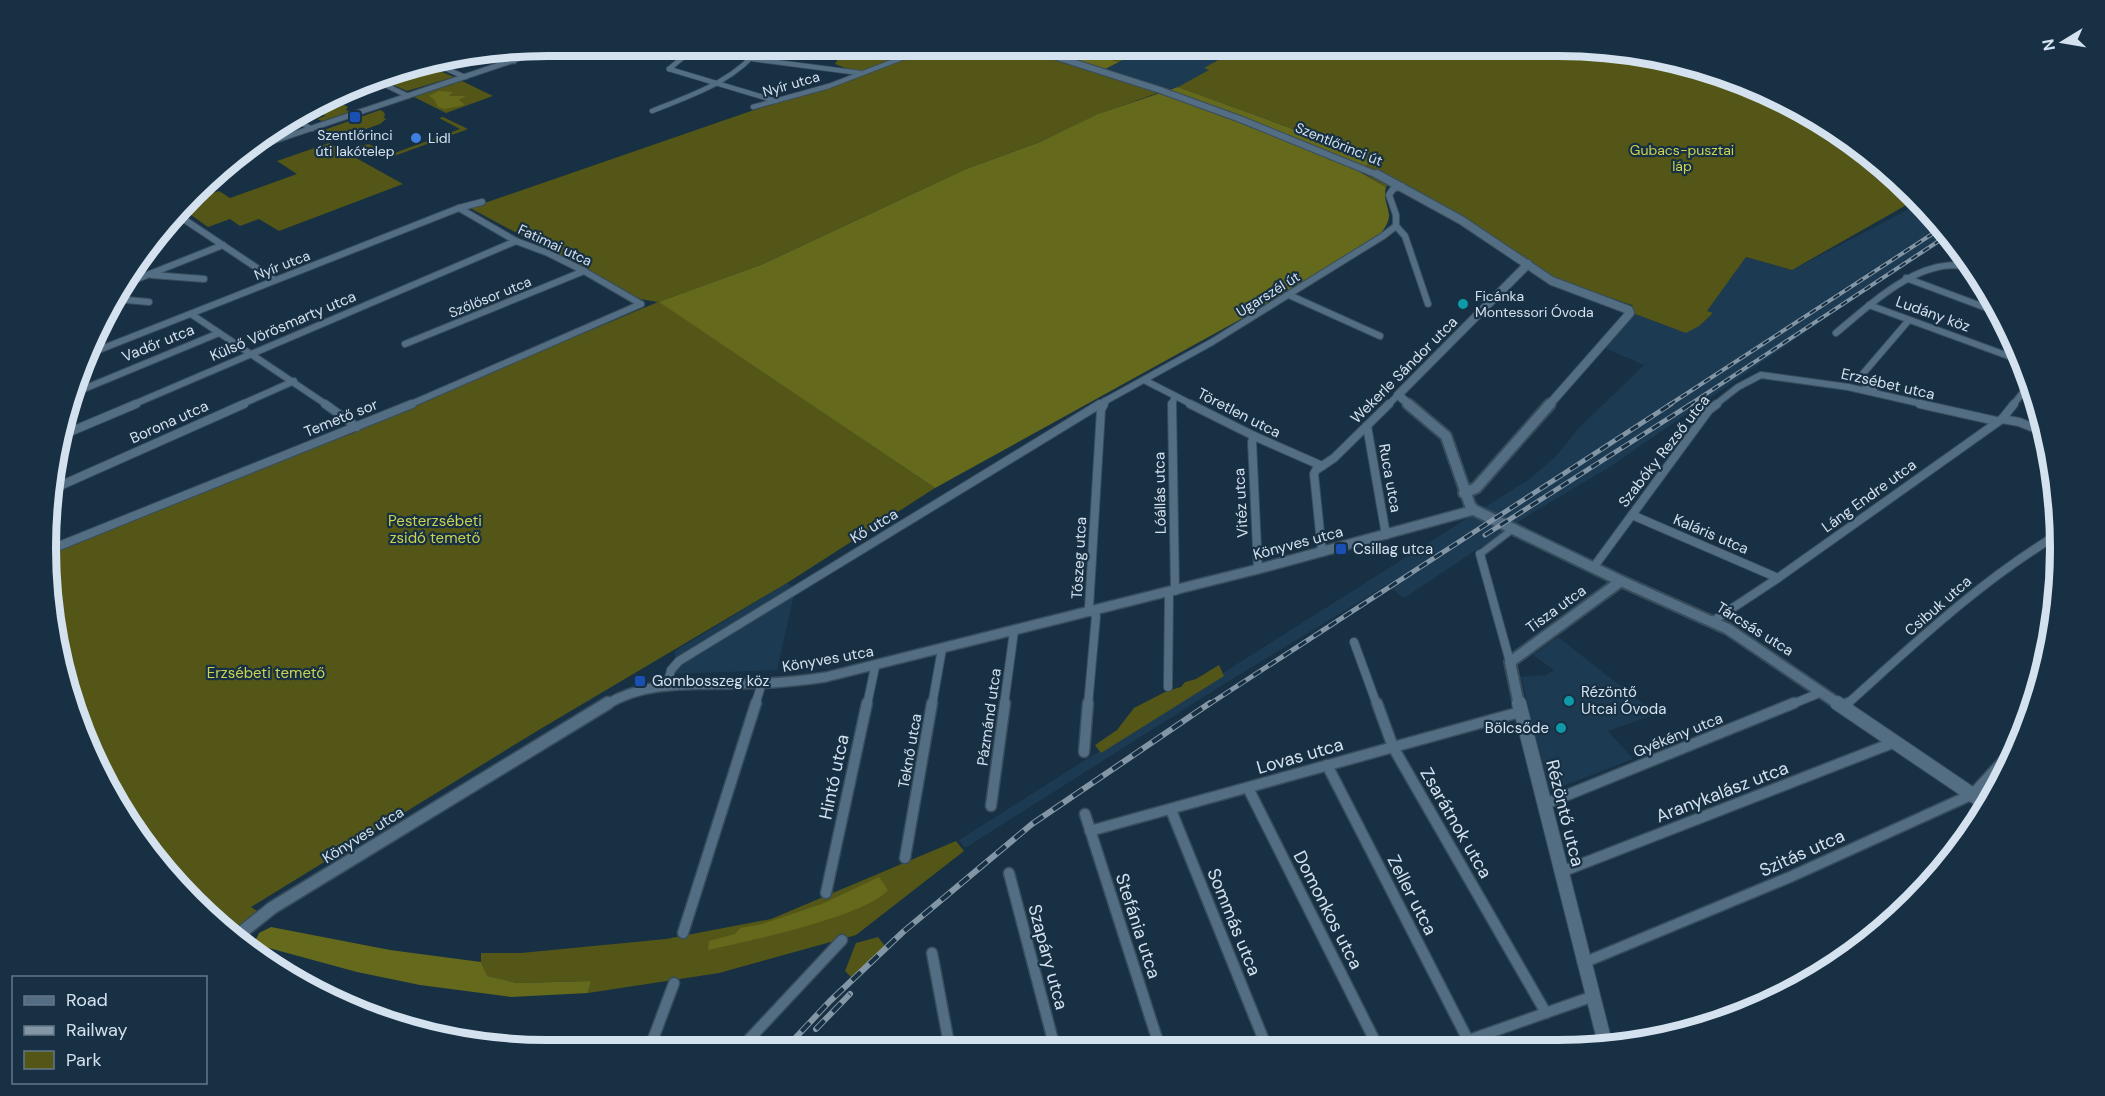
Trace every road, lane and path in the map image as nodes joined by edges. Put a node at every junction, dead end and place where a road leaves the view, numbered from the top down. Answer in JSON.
{"nodes":[{"id":1,"x":685,"y":56,"type":"edge"},
{"id":2,"x":755,"y":56,"type":"edge"},
{"id":3,"x":908,"y":56,"type":"edge"},
{"id":4,"x":1053,"y":56,"type":"edge"},
{"id":5,"x":524,"y":57,"type":"edge"},
{"id":6,"x":507,"y":58,"type":"edge"},
{"id":7,"x":753,"y":59,"type":"junction"},
{"id":8,"x":514,"y":61,"type":"junction"},
{"id":9,"x":442,"y":67,"type":"edge"},
{"id":10,"x":861,"y":74,"type":"junction"},
{"id":11,"x":465,"y":77,"type":"junction"},
{"id":12,"x":716,"y":82,"type":"junction"},
{"id":13,"x":383,"y":84,"type":"edge"},
{"id":14,"x":408,"y":96,"type":"junction"},
{"id":15,"x":776,"y":101,"type":"junction"},
{"id":16,"x":753,"y":107,"type":"dead end"},
{"id":17,"x":652,"y":111,"type":"dead end"},
{"id":18,"x":300,"y":122,"type":"edge"},
{"id":19,"x":312,"y":129,"type":"junction"},
{"id":20,"x":268,"y":143,"type":"edge"},
{"id":21,"x":1402,"y":186,"type":"junction"},
{"id":22,"x":482,"y":202,"type":"dead end"},
{"id":23,"x":459,"y":208,"type":"junction"},
{"id":24,"x":182,"y":219,"type":"edge"},
{"id":25,"x":1396,"y":226,"type":"junction"},
{"id":26,"x":516,"y":241,"type":"junction"},
{"id":27,"x":223,"y":245,"type":"junction"},
{"id":28,"x":1528,"y":264,"type":"junction"},
{"id":29,"x":1959,"y":264,"type":"edge"},
{"id":30,"x":584,"y":271,"type":"junction"},
{"id":31,"x":149,"y":275,"type":"junction"},
{"id":32,"x":1906,"y":278,"type":"junction"},
{"id":33,"x":204,"y":279,"type":"dead end"},
{"id":34,"x":135,"y":280,"type":"edge"},
{"id":35,"x":274,"y":280,"type":"junction"},
{"id":36,"x":1289,"y":295,"type":"junction"},
{"id":37,"x":123,"y":300,"type":"edge"},
{"id":38,"x":149,"y":302,"type":"dead end"},
{"id":39,"x":641,"y":304,"type":"joint"},
{"id":40,"x":1428,"y":304,"type":"dead end"},
{"id":41,"x":1869,"y":305,"type":"junction"},
{"id":42,"x":1987,"y":308,"type":"edge"},
{"id":43,"x":191,"y":314,"type":"junction"},
{"id":44,"x":1909,"y":320,"type":"junction"},
{"id":45,"x":219,"y":333,"type":"junction"},
{"id":46,"x":1836,"y":333,"type":"dead end"},
{"id":47,"x":1380,"y":336,"type":"dead end"},
{"id":48,"x":405,"y":344,"type":"dead end"},
{"id":49,"x":97,"y":351,"type":"edge"},
{"id":50,"x":253,"y":354,"type":"junction"},
{"id":51,"x":2011,"y":357,"type":"edge"},
{"id":52,"x":1774,"y":375,"type":"joint"},
{"id":53,"x":294,"y":381,"type":"junction"},
{"id":54,"x":1146,"y":381,"type":"junction"},
{"id":55,"x":82,"y":390,"type":"edge"},
{"id":56,"x":2023,"y":391,"type":"edge"},
{"id":57,"x":1398,"y":395,"type":"junction"},
{"id":58,"x":1175,"y":396,"type":"junction"},
{"id":59,"x":1106,"y":400,"type":"junction"},
{"id":60,"x":1946,"y":411,"type":"junction"},
{"id":61,"x":1999,"y":420,"type":"junction"},
{"id":62,"x":1367,"y":426,"type":"junction"},
{"id":63,"x":357,"y":427,"type":"junction"},
{"id":64,"x":2035,"y":428,"type":"edge"},
{"id":65,"x":70,"y":432,"type":"edge"},
{"id":66,"x":1254,"y":436,"type":"junction"},
{"id":67,"x":1322,"y":466,"type":"junction"},
{"id":68,"x":60,"y":486,"type":"edge"},
{"id":69,"x":1464,"y":493,"type":"junction"},
{"id":70,"x":1474,"y":510,"type":"junction"},
{"id":71,"x":1632,"y":515,"type":"junction"},
{"id":72,"x":1513,"y":529,"type":"junction"},
{"id":73,"x":1386,"y":535,"type":"junction"},
{"id":74,"x":2049,"y":540,"type":"edge"},
{"id":75,"x":56,"y":547,"type":"edge"},
{"id":76,"x":1322,"y":552,"type":"junction"},
{"id":77,"x":1480,"y":554,"type":"joint"},
{"id":78,"x":1593,"y":568,"type":"junction"},
{"id":79,"x":1258,"y":569,"type":"junction"},
{"id":80,"x":1778,"y":579,"type":"junction"},
{"id":81,"x":1621,"y":581,"type":"junction"},
{"id":82,"x":1172,"y":592,"type":"junction"},
{"id":83,"x":1093,"y":612,"type":"junction"},
{"id":84,"x":1713,"y":621,"type":"junction"},
{"id":85,"x":1014,"y":631,"type":"junction"},
{"id":86,"x":1354,"y":642,"type":"dead end"},
{"id":87,"x":942,"y":649,"type":"junction"},
{"id":88,"x":1510,"y":662,"type":"junction"},
{"id":89,"x":875,"y":667,"type":"junction"},
{"id":90,"x":762,"y":683,"type":"junction"},
{"id":91,"x":667,"y":686,"type":"junction"},
{"id":92,"x":1168,"y":687,"type":"dead end"},
{"id":93,"x":1822,"y":692,"type":"junction"},
{"id":94,"x":1845,"y":707,"type":"junction"},
{"id":95,"x":1520,"y":712,"type":"junction"},
{"id":96,"x":1894,"y":742,"type":"junction"},
{"id":97,"x":1393,"y":747,"type":"junction"},
{"id":98,"x":1084,"y":752,"type":"dead end"},
{"id":99,"x":1327,"y":765,"type":"junction"},
{"id":100,"x":1999,"y":766,"type":"edge"},
{"id":101,"x":1248,"y":788,"type":"junction"},
{"id":102,"x":1972,"y":794,"type":"junction"},
{"id":103,"x":1980,"y":800,"type":"edge"},
{"id":104,"x":1545,"y":804,"type":"junction"},
{"id":105,"x":990,"y":806,"type":"dead end"},
{"id":106,"x":1171,"y":810,"type":"junction"},
{"id":107,"x":1085,"y":814,"type":"dead end"},
{"id":108,"x":1090,"y":831,"type":"junction"},
{"id":109,"x":905,"y":858,"type":"dead end"},
{"id":110,"x":1561,"y":872,"type":"junction"},
{"id":111,"x":1009,"y":873,"type":"dead end"},
{"id":112,"x":826,"y":893,"type":"dead end"},
{"id":113,"x":241,"y":933,"type":"edge"},
{"id":114,"x":683,"y":933,"type":"dead end"},
{"id":115,"x":842,"y":939,"type":"dead end"},
{"id":116,"x":932,"y":953,"type":"dead end"},
{"id":117,"x":1583,"y":963,"type":"junction"},
{"id":118,"x":674,"y":983,"type":"dead end"},
{"id":119,"x":1591,"y":997,"type":"junction"},
{"id":120,"x":1546,"y":1013,"type":"junction"},
{"id":121,"x":1603,"y":1038,"type":"edge"},
{"id":122,"x":653,"y":1040,"type":"edge"},
{"id":123,"x":748,"y":1040,"type":"edge"},
{"id":124,"x":948,"y":1040,"type":"edge"},
{"id":125,"x":1053,"y":1040,"type":"edge"},
{"id":126,"x":1157,"y":1040,"type":"edge"},
{"id":127,"x":1264,"y":1040,"type":"edge"},
{"id":128,"x":1374,"y":1040,"type":"edge"},
{"id":129,"x":1468,"y":1040,"type":"joint"}],
"edges":[{"from":1,"to":12,"type":"street"},
{"from":2,"to":7,"type":"street"},
{"from":3,"to":10,"type":"street","name":"Nyír utca"},
{"from":4,"to":21,"type":"main road","name":"Szentlőrinci út"},
{"from":5,"to":8,"type":"street"},
{"from":6,"to":8,"type":"street"},
{"from":7,"to":10,"type":"street"},
{"from":7,"to":12,"type":"street"},
{"from":8,"to":11,"type":"street"},
{"from":9,"to":11,"type":"street"},
{"from":10,"to":15,"type":"street","name":"Nyír utca"},
{"from":11,"to":14,"type":"street"},
{"from":12,"to":15,"type":"street"},
{"from":12,"to":17,"type":"street"},
{"from":13,"to":14,"type":"street"},
{"from":14,"to":19,"type":"street"},
{"from":15,"to":16,"type":"street","name":"Nyír utca"},
{"from":18,"to":19,"type":"street"},
{"from":19,"to":20,"type":"street"},
{"from":21,"to":25,"type":"street"},
{"from":21,"to":28,"type":"main road","name":"Szentlőrinci út"},
{"from":22,"to":23,"type":"street","name":"Nyír utca"},
{"from":23,"to":26,"type":"street","name":"Fatimai utca"},
{"from":23,"to":35,"type":"street","name":"Nyír utca"},
{"from":24,"to":27,"type":"street"},
{"from":25,"to":36,"type":"street","name":"Ugarszél út"},
{"from":25,"to":40,"type":"street"},
{"from":26,"to":30,"type":"street","name":"Fatimai utca"},
{"from":26,"to":50,"type":"street","name":"Külső Vörösmarty utca"},
{"from":27,"to":31,"type":"street"},
{"from":27,"to":35,"type":"street"},
{"from":28,"to":57,"type":"main road","name":"Wekerle Sándor utca"},
{"from":28,"to":69,"type":"main road","name":"Szentlőrinci út"},
{"from":29,"to":32,"type":"street"},
{"from":30,"to":39,"type":"street","name":"Fatimai utca"},
{"from":30,"to":48,"type":"street","name":"Szőlősor utca"},
{"from":31,"to":33,"type":"street"},
{"from":31,"to":34,"type":"street"},
{"from":32,"to":41,"type":"street"},
{"from":32,"to":42,"type":"street"},
{"from":35,"to":43,"type":"street","name":"Nyír utca"},
{"from":36,"to":47,"type":"street"},
{"from":36,"to":54,"type":"street","name":"Ugarszél út"},
{"from":37,"to":38,"type":"street"},
{"from":39,"to":63,"type":"street","name":"Temető sor"},
{"from":41,"to":44,"type":"street","name":"Ludány köz"},
{"from":41,"to":46,"type":"street"},
{"from":43,"to":45,"type":"street"},
{"from":43,"to":49,"type":"street","name":"Nyír utca"},
{"from":44,"to":51,"type":"street","name":"Ludány köz"},
{"from":44,"to":60,"type":"street"},
{"from":45,"to":50,"type":"street"},
{"from":45,"to":55,"type":"street","name":"Vadőr utca"},
{"from":50,"to":53,"type":"street"},
{"from":50,"to":65,"type":"street","name":"Külső Vörösmarty utca"},
{"from":52,"to":60,"type":"street","name":"Erzsébet utca"},
{"from":52,"to":71,"type":"street","name":"Szabóky Rezső utca"},
{"from":53,"to":63,"type":"street"},
{"from":53,"to":68,"type":"street","name":"Borona utca"},
{"from":54,"to":58,"type":"street","name":"Töretlen utca"},
{"from":54,"to":59,"type":"street","name":"Ugarszél út"},
{"from":56,"to":61,"type":"street","name":"Láng Endre utca"},
{"from":57,"to":62,"type":"street","name":"Wekerle Sándor utca"},
{"from":57,"to":69,"type":"main road"},
{"from":58,"to":66,"type":"street","name":"Töretlen utca"},
{"from":58,"to":82,"type":"street","name":"Lóállás utca"},
{"from":59,"to":83,"type":"street","name":"Tószeg utca"},
{"from":59,"to":91,"type":"street","name":"Kő utca"},
{"from":60,"to":61,"type":"street","name":"Erzsébet utca"},
{"from":61,"to":64,"type":"street","name":"Erzsébet utca"},
{"from":61,"to":80,"type":"street","name":"Láng Endre utca"},
{"from":62,"to":67,"type":"street","name":"Wekerle Sándor utca"},
{"from":62,"to":73,"type":"street","name":"Ruca utca"},
{"from":63,"to":75,"type":"street","name":"Temető sor"},
{"from":66,"to":67,"type":"street","name":"Töretlen utca"},
{"from":66,"to":79,"type":"street","name":"Vitéz utca"},
{"from":67,"to":76,"type":"street"},
{"from":69,"to":70,"type":"main road"},
{"from":70,"to":72,"type":"main road","name":"Tárcsás utca"},
{"from":70,"to":73,"type":"street","name":"Könyves utca"},
{"from":71,"to":78,"type":"street","name":"Szabóky Rezső utca"},
{"from":71,"to":80,"type":"street","name":"Kaláris utca"},
{"from":72,"to":77,"type":"street"},
{"from":72,"to":78,"type":"main road","name":"Tárcsás utca"},
{"from":73,"to":76,"type":"street","name":"Könyves utca"},
{"from":74,"to":94,"type":"street","name":"Csibuk utca"},
{"from":76,"to":79,"type":"street","name":"Könyves utca"},
{"from":77,"to":88,"type":"street","name":"Rézöntő utca"},
{"from":78,"to":81,"type":"main road","name":"Tárcsás utca"},
{"from":79,"to":82,"type":"street","name":"Könyves utca"},
{"from":80,"to":84,"type":"street","name":"Láng Endre utca"},
{"from":81,"to":84,"type":"main road","name":"Tárcsás utca"},
{"from":81,"to":88,"type":"main road","name":"Tisza utca"},
{"from":82,"to":83,"type":"street","name":"Könyves utca"},
{"from":82,"to":92,"type":"street","name":"Lóállás utca"},
{"from":83,"to":85,"type":"street","name":"Könyves utca"},
{"from":83,"to":98,"type":"street","name":"Tószeg utca"},
{"from":84,"to":93,"type":"main road","name":"Tárcsás utca"},
{"from":85,"to":87,"type":"street","name":"Könyves utca"},
{"from":85,"to":105,"type":"street","name":"Pázmánd utca"},
{"from":86,"to":97,"type":"street","name":"Zsarátnok utca"},
{"from":87,"to":89,"type":"street","name":"Könyves utca"},
{"from":87,"to":109,"type":"street","name":"Teknő utca"},
{"from":88,"to":95,"type":"main road","name":"Rézöntő utca"},
{"from":89,"to":90,"type":"street","name":"Könyves utca"},
{"from":89,"to":112,"type":"street","name":"Hintó utca"},
{"from":90,"to":91,"type":"street","name":"Könyves utca"},
{"from":90,"to":114,"type":"street"},
{"from":91,"to":113,"type":"street","name":"Könyves utca"},
{"from":93,"to":94,"type":"main road","name":"Tárcsás utca"},
{"from":93,"to":104,"type":"street","name":"Gyékény utca"},
{"from":94,"to":96,"type":"main road","name":"Tárcsás utca"},
{"from":95,"to":97,"type":"street","name":"Lovas utca"},
{"from":95,"to":104,"type":"main road","name":"Rézöntő utca"},
{"from":96,"to":102,"type":"main road","name":"Tárcsás utca"},
{"from":96,"to":110,"type":"street","name":"Aranykalász utca"},
{"from":97,"to":99,"type":"street","name":"Lovas utca"},
{"from":97,"to":120,"type":"street","name":"Zsarátnok utca"},
{"from":99,"to":101,"type":"street","name":"Lovas utca"},
{"from":99,"to":129,"type":"street","name":"Zeller utca"},
{"from":100,"to":102,"type":"street","name":"Szitás utca"},
{"from":101,"to":106,"type":"street","name":"Lovas utca"},
{"from":101,"to":128,"type":"street","name":"Domonkos utca"},
{"from":102,"to":103,"type":"main road","name":"Tárcsás utca"},
{"from":102,"to":117,"type":"street","name":"Szitás utca"},
{"from":104,"to":110,"type":"main road","name":"Rézöntő utca"},
{"from":106,"to":108,"type":"street","name":"Lovas utca"},
{"from":106,"to":127,"type":"street","name":"Sommás utca"},
{"from":107,"to":108,"type":"street","name":"Stefánia utca"},
{"from":108,"to":126,"type":"street","name":"Stefánia utca"},
{"from":110,"to":117,"type":"main road","name":"Rézöntő utca"},
{"from":111,"to":125,"type":"street","name":"Szapáry utca"},
{"from":115,"to":123,"type":"street"},
{"from":116,"to":124,"type":"street"},
{"from":117,"to":119,"type":"main road","name":"Rézöntő utca"},
{"from":118,"to":122,"type":"street"},
{"from":119,"to":120,"type":"street"},
{"from":119,"to":121,"type":"main road","name":"Rézöntő utca"},
{"from":120,"to":129,"type":"street"}]}
